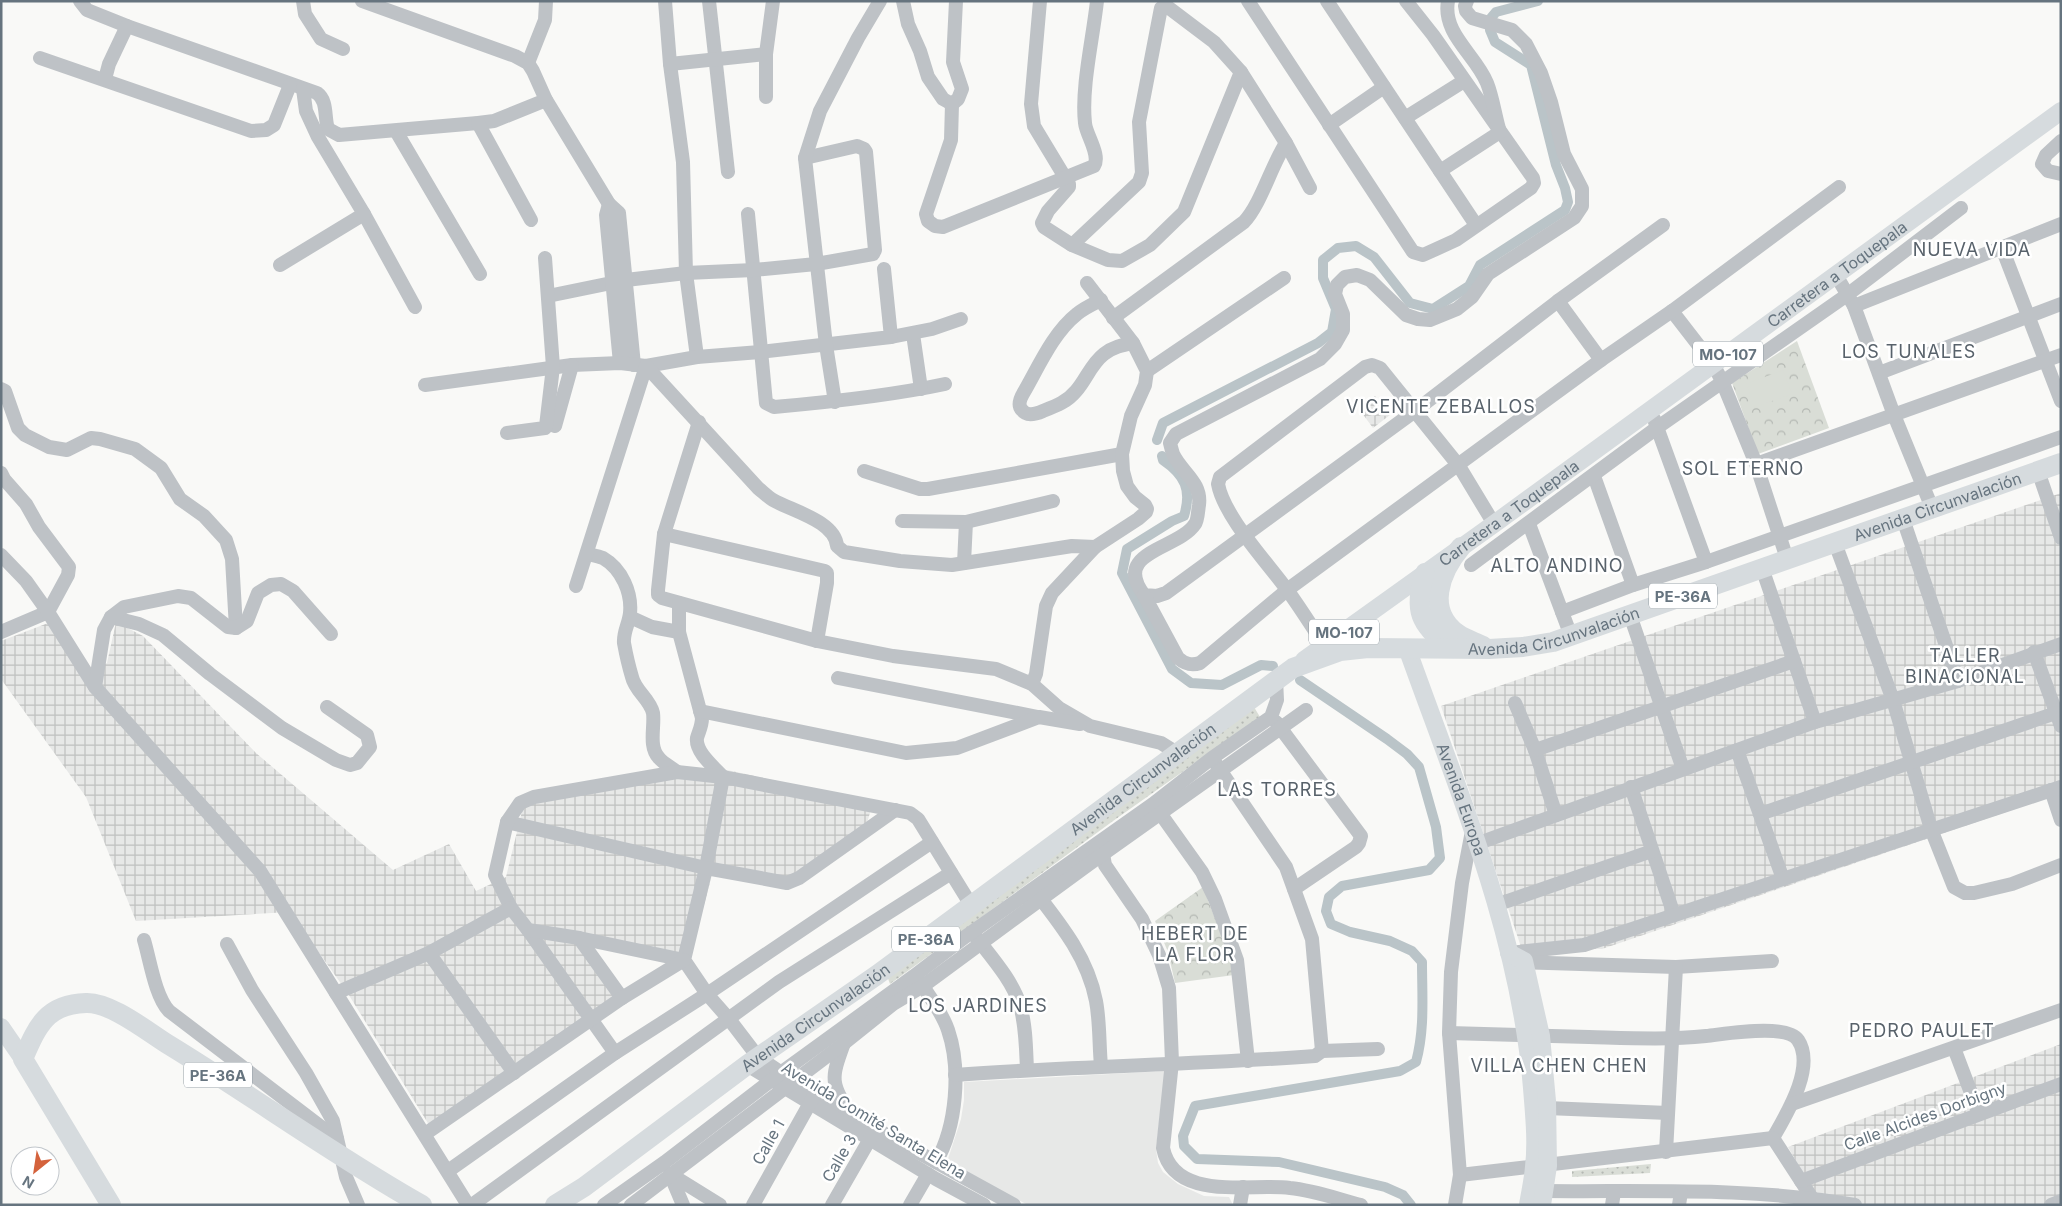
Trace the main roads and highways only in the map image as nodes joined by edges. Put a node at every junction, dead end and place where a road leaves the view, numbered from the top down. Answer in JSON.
{"nodes":[{"id":1,"x":2061,"y":111,"type":"edge"},
{"id":2,"x":2061,"y":463,"type":"edge"},
{"id":3,"x":1461,"y":548,"type":"junction"},
{"id":4,"x":1425,"y":573,"type":"junction"},
{"id":5,"x":1394,"y":595,"type":"joint"},
{"id":6,"x":1407,"y":648,"type":"junction"},
{"id":7,"x":1450,"y":648,"type":"junction"},
{"id":8,"x":1490,"y":649,"type":"junction"},
{"id":9,"x":1293,"y":668,"type":"junction"},
{"id":10,"x":1,"y":1028,"type":"edge"},
{"id":11,"x":1534,"y":1035,"type":"junction"},
{"id":12,"x":23,"y":1059,"type":"junction"},
{"id":13,"x":1541,"y":1166,"type":"junction"},
{"id":14,"x":1543,"y":1198,"type":"edge"},
{"id":15,"x":111,"y":1205,"type":"edge"},
{"id":16,"x":422,"y":1205,"type":"edge"},
{"id":17,"x":556,"y":1205,"type":"edge"},
{"id":18,"x":1528,"y":1205,"type":"edge"}],
"edges":[{"from":1,"to":3,"type":"main road","name":"Carretera a Toquepala","number":"MO-107"},
{"from":2,"to":8,"type":"highway","name":"Avenida Circunvalación","number":"PE-36A"},
{"from":3,"to":4,"type":"main road","name":"Carretera a Toquepala","number":"MO-107"},
{"from":3,"to":8,"type":"highway"},
{"from":4,"to":5,"type":"main road","name":"Carretera a Toquepala","number":"MO-107"},
{"from":4,"to":7,"type":"highway"},
{"from":5,"to":9,"type":"main road","name":"Avenida Circunvalación","number":"MO-107"},
{"from":6,"to":7,"type":"highway","name":"Avenida Circunvalación","number":"PE-36A"},
{"from":6,"to":9,"type":"highway","name":"Avenida Circunvalación","number":"PE-36A"},
{"from":6,"to":11,"type":"main road","name":"Avenida Europa"},
{"from":7,"to":8,"type":"highway","name":"Avenida Circunvalación","number":"PE-36A"},
{"from":9,"to":17,"type":"highway","name":"Avenida Circunvalación","number":"PE-36A"},
{"from":10,"to":12,"type":"main road"},
{"from":11,"to":13,"type":"main road","name":"Avenida Europa"},
{"from":11,"to":13,"type":"main road","name":"Avenida Europa"},
{"from":12,"to":15,"type":"highway"},
{"from":12,"to":16,"type":"highway","number":"PE-36A"},
{"from":13,"to":14,"type":"main road","name":"Avenida Europa"},
{"from":13,"to":18,"type":"main road","name":"Avenida Europa"}]}
